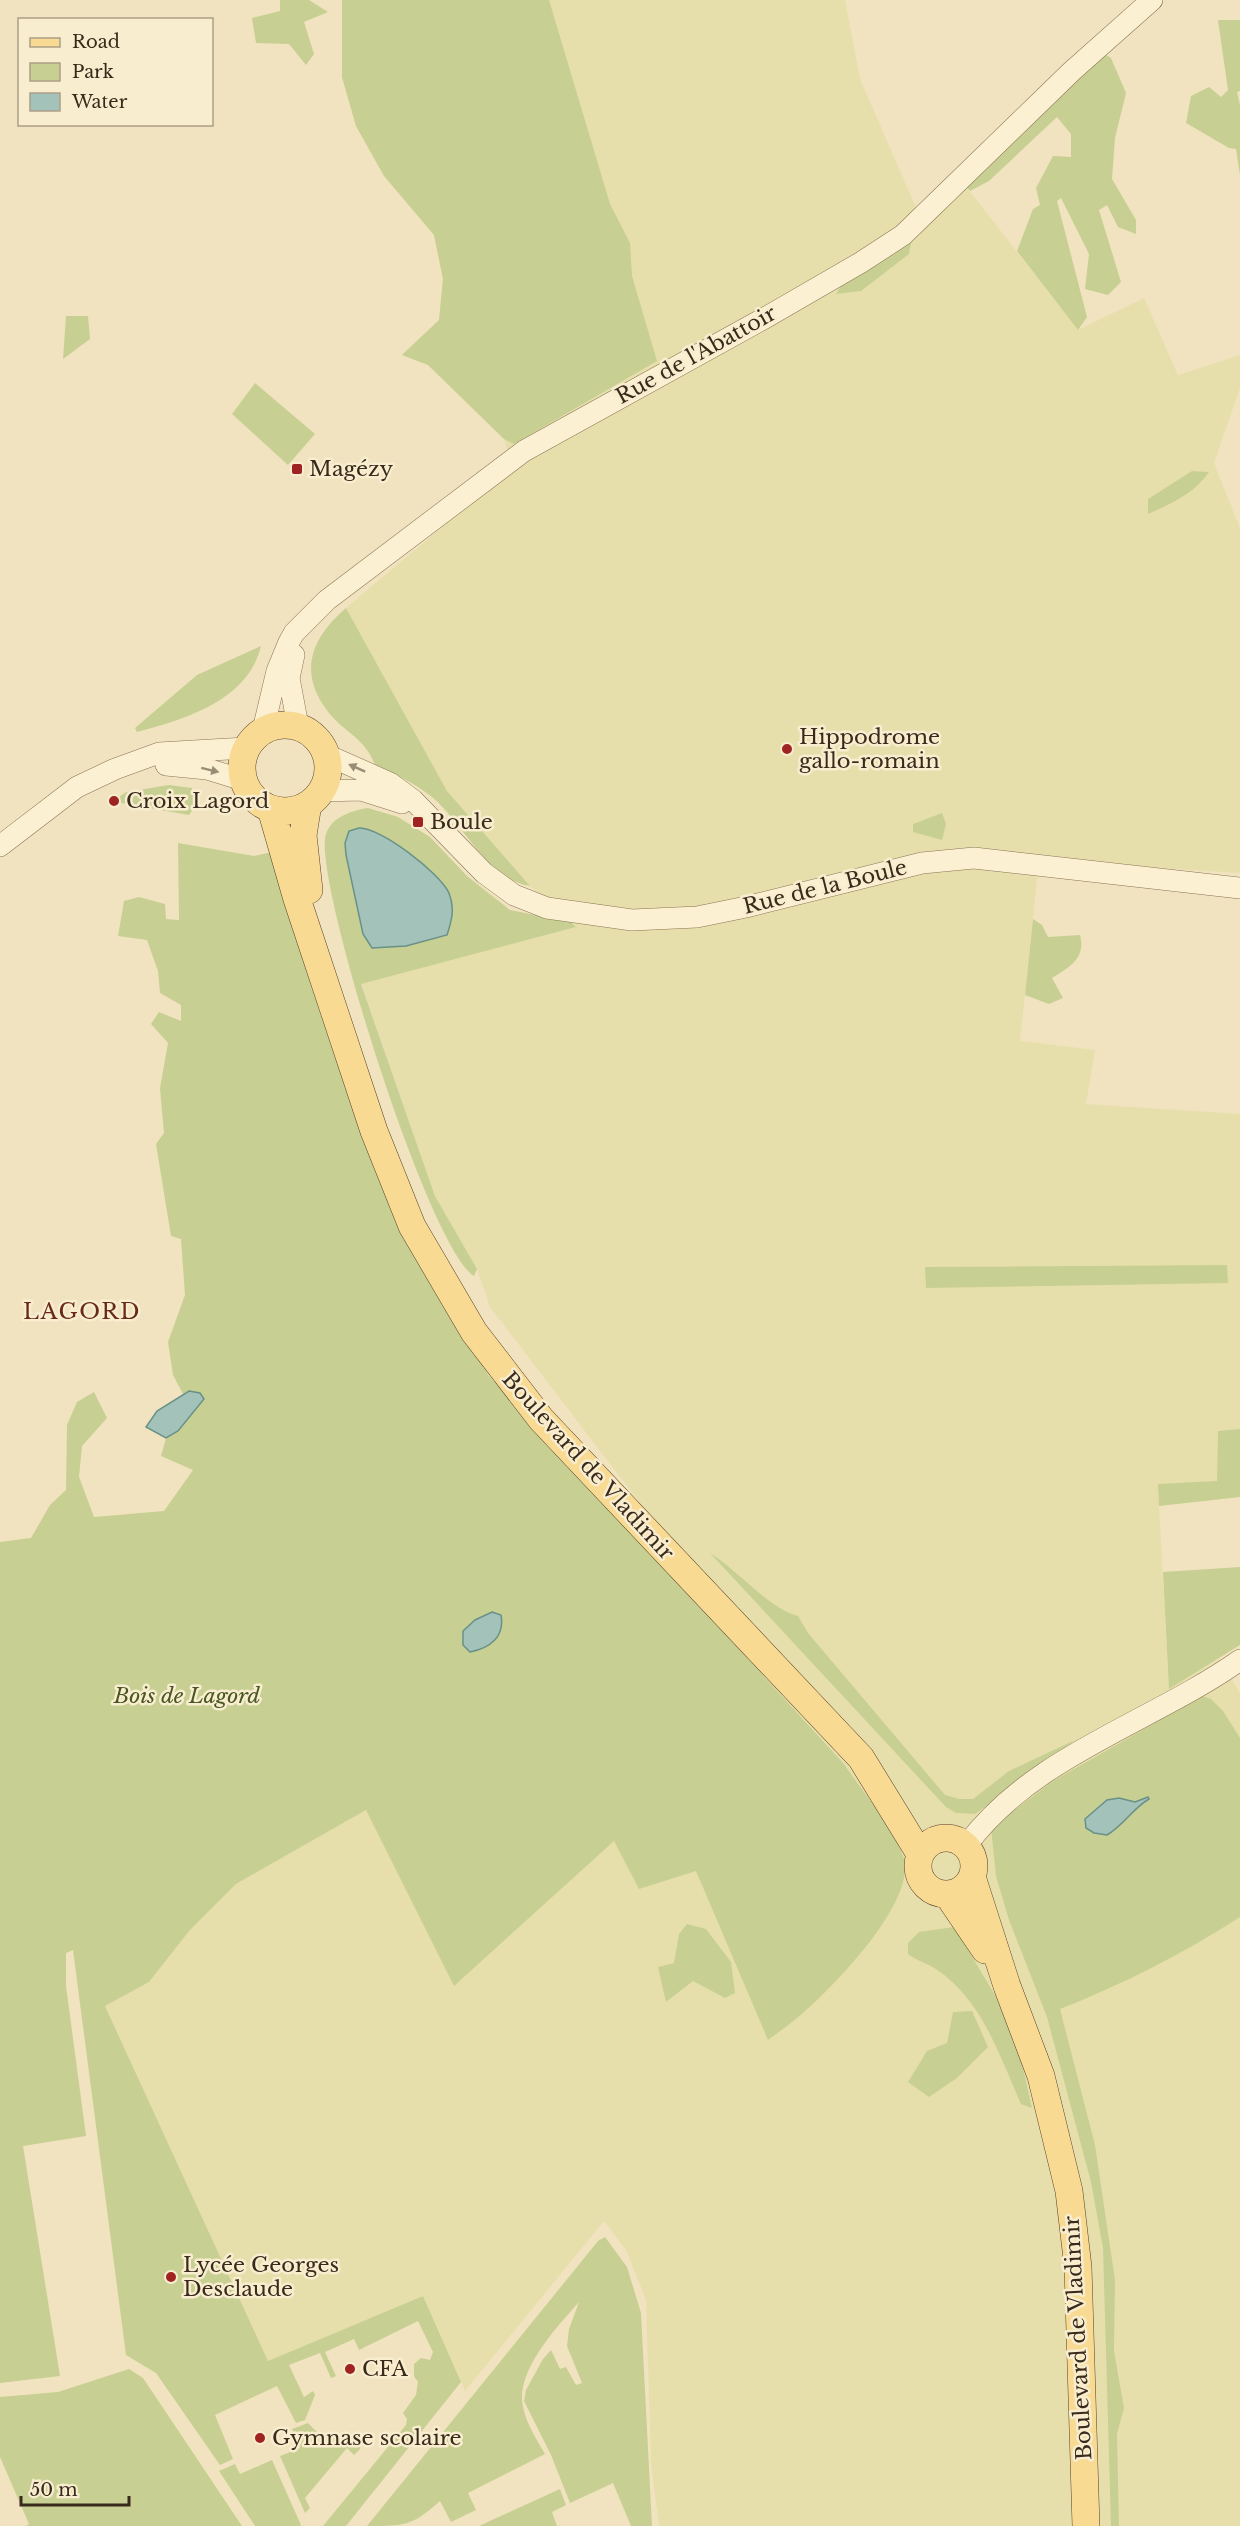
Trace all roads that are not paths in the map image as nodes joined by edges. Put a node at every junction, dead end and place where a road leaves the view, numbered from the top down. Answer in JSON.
{"nodes":[{"id":1,"x":1152,"y":0,"type":"edge"},
{"id":2,"x":309,"y":618,"type":"junction"},
{"id":3,"x":298,"y":726,"type":"junction"},
{"id":4,"x":255,"y":739,"type":"junction"},
{"id":5,"x":327,"y":755,"type":"junction"},
{"id":6,"x":136,"y":763,"type":"junction"},
{"id":7,"x":243,"y":780,"type":"junction"},
{"id":8,"x":315,"y":797,"type":"junction"},
{"id":9,"x":271,"y":808,"type":"junction"},
{"id":10,"x":437,"y":827,"type":"junction"},
{"id":11,"x":0,"y":846,"type":"edge"},
{"id":12,"x":1240,"y":888,"type":"edge"},
{"id":13,"x":318,"y":956,"type":"junction"},
{"id":14,"x":1240,"y":1660,"type":"edge"},
{"id":15,"x":929,"y":1846,"type":"junction"},
{"id":16,"x":966,"y":1846,"type":"junction"},
{"id":17,"x":972,"y":1876,"type":"junction"},
{"id":18,"x":947,"y":1894,"type":"junction"},
{"id":19,"x":1007,"y":1986,"type":"junction"},
{"id":20,"x":1086,"y":2526,"type":"edge"}],
"edges":[{"from":1,"to":2,"type":"street","name":"Rue de l'Abattoir"},
{"from":2,"to":3,"type":"street","name":"Rue de l'Abattoir"},
{"from":2,"to":4,"type":"street"},
{"from":3,"to":4,"type":"main road"},
{"from":3,"to":5,"type":"main road"},
{"from":4,"to":6,"type":"street"},
{"from":4,"to":7,"type":"main road"},
{"from":5,"to":8,"type":"main road"},
{"from":10,"to":5,"type":"street","name":"Rue de la Boule","one_way":true},
{"from":6,"to":7,"type":"street","one_way":true},
{"from":6,"to":11,"type":"street"},
{"from":7,"to":9,"type":"main road"},
{"from":8,"to":9,"type":"main road"},
{"from":8,"to":10,"type":"street","name":"Rue de la Boule"},
{"from":8,"to":13,"type":"main road","name":"Boulevard de Vladimir"},
{"from":9,"to":13,"type":"main road","name":"Boulevard de Vladimir"},
{"from":10,"to":12,"type":"street","name":"Rue de la Boule"},
{"from":13,"to":15,"type":"main road","name":"Boulevard de Vladimir"},
{"from":14,"to":16,"type":"street"},
{"from":15,"to":16,"type":"main road"},
{"from":15,"to":18,"type":"main road"},
{"from":16,"to":17,"type":"main road"},
{"from":17,"to":18,"type":"main road"},
{"from":17,"to":19,"type":"main road","name":"Boulevard de Vladimir"},
{"from":18,"to":19,"type":"main road"},
{"from":19,"to":20,"type":"main road","name":"Boulevard de Vladimir"}]}
